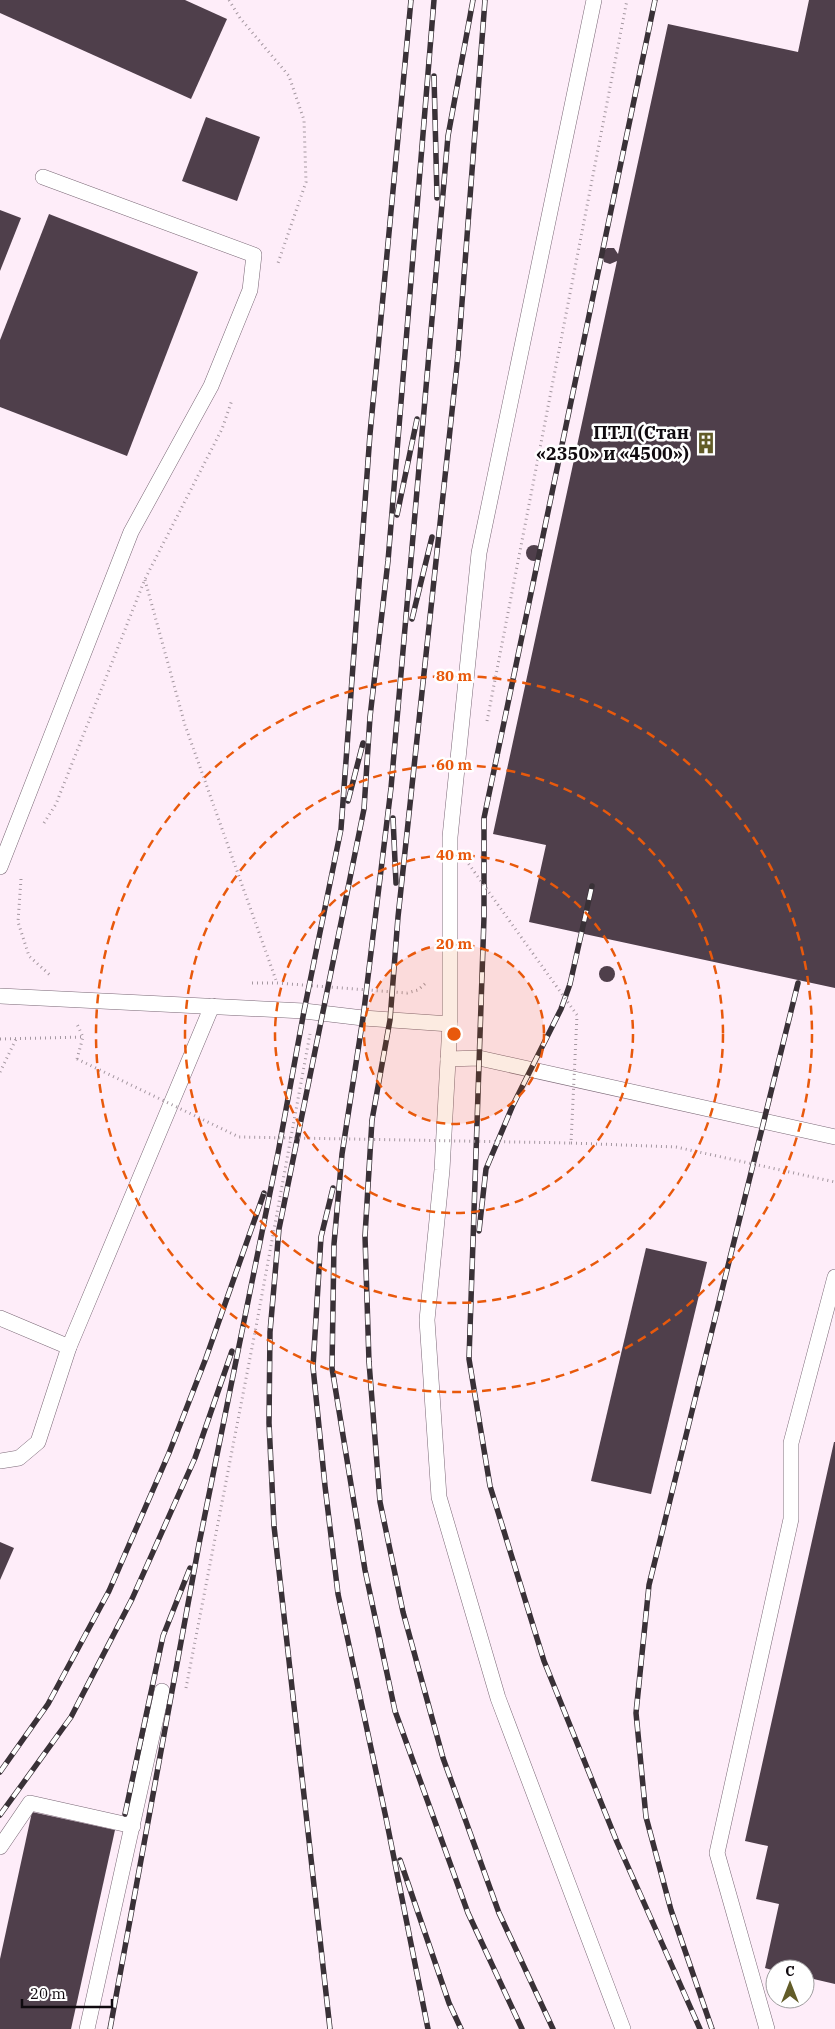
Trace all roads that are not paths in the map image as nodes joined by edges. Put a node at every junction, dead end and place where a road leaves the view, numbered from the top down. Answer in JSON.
{"nodes":[{"id":1,"x":594,"y":0,"type":"edge"},
{"id":2,"x":43,"y":177,"type":"dead end"},
{"id":3,"x":0,"y":867,"type":"edge"},
{"id":4,"x":0,"y":996,"type":"edge"},
{"id":5,"x":212,"y":1006,"type":"junction"},
{"id":6,"x":450,"y":1024,"type":"junction"},
{"id":7,"x":448,"y":1059,"type":"junction"},
{"id":8,"x":835,"y":1137,"type":"edge"},
{"id":9,"x":835,"y":1277,"type":"edge"},
{"id":10,"x":0,"y":1318,"type":"edge"},
{"id":11,"x":69,"y":1348,"type":"junction"},
{"id":12,"x":0,"y":1461,"type":"edge"},
{"id":13,"x":162,"y":1691,"type":"road end"},
{"id":14,"x":133,"y":1826,"type":"junction"},
{"id":15,"x":0,"y":1847,"type":"edge"},
{"id":16,"x":87,"y":2029,"type":"edge"},
{"id":17,"x":623,"y":2029,"type":"edge"},
{"id":18,"x":766,"y":2029,"type":"edge"}],
"edges":[{"from":1,"to":6,"type":"lane"},
{"from":2,"to":3,"type":"lane"},
{"from":4,"to":5,"type":"lane"},
{"from":5,"to":6,"type":"lane"},
{"from":5,"to":11,"type":"lane"},
{"from":6,"to":7,"type":"lane"},
{"from":7,"to":8,"type":"lane"},
{"from":7,"to":17,"type":"lane"},
{"from":9,"to":18,"type":"lane"},
{"from":10,"to":11,"type":"lane"},
{"from":11,"to":12,"type":"lane"},
{"from":13,"to":14,"type":"lane"},
{"from":14,"to":15,"type":"lane"},
{"from":14,"to":16,"type":"lane"}]}
